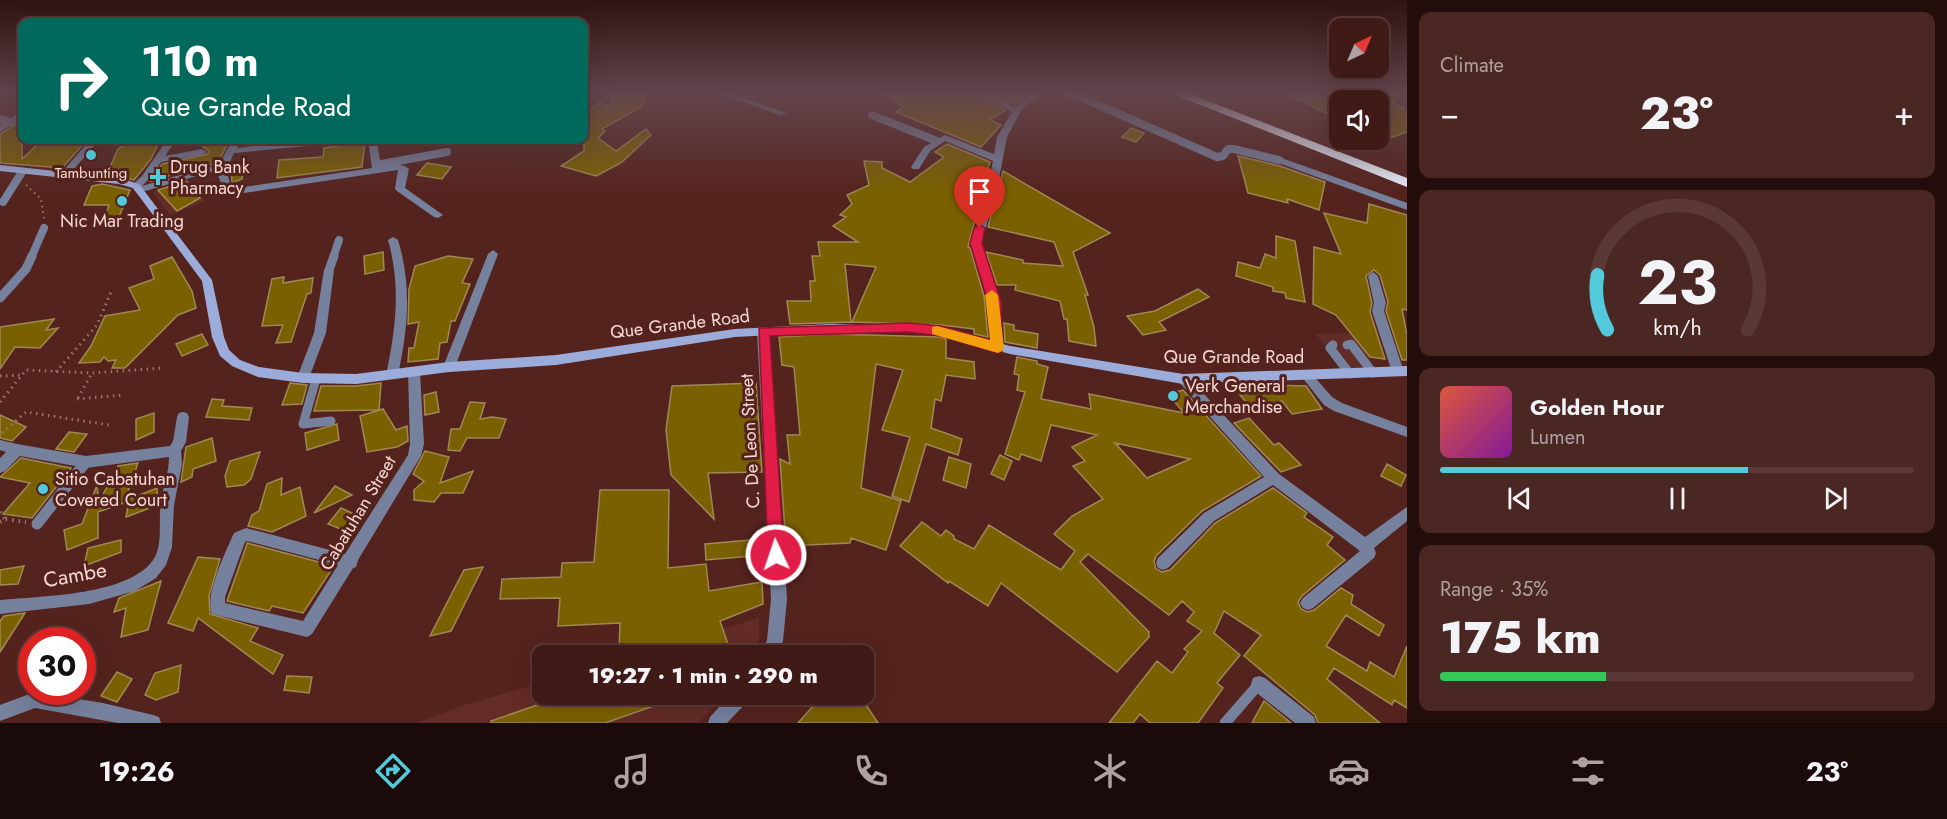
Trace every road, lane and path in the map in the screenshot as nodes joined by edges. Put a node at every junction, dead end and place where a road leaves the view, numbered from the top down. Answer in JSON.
{"nodes":[{"id":1,"x":899,"y":126,"type":"edge"},
{"id":2,"x":1009,"y":126,"type":"edge"},
{"id":3,"x":1146,"y":126,"type":"edge"},
{"id":4,"x":1260,"y":126,"type":"edge"},
{"id":5,"x":1284,"y":126,"type":"edge"},
{"id":6,"x":937,"y":141,"type":"junction"},
{"id":7,"x":91,"y":144,"type":"edge"},
{"id":8,"x":168,"y":144,"type":"edge"},
{"id":9,"x":234,"y":144,"type":"edge"},
{"id":10,"x":298,"y":144,"type":"edge"},
{"id":11,"x":373,"y":144,"type":"edge"},
{"id":12,"x":231,"y":151,"type":"junction"},
{"id":13,"x":202,"y":152,"type":"dead end"},
{"id":14,"x":447,"y":152,"type":"dead end"},
{"id":15,"x":997,"y":159,"type":"junction"},
{"id":16,"x":158,"y":160,"type":"junction"},
{"id":17,"x":1279,"y":160,"type":"joint"},
{"id":18,"x":916,"y":167,"type":"dead end"},
{"id":19,"x":0,"y":168,"type":"edge"},
{"id":20,"x":376,"y":168,"type":"junction"},
{"id":21,"x":221,"y":170,"type":"junction"},
{"id":22,"x":22,"y":172,"type":"junction"},
{"id":23,"x":1407,"y":173,"type":"edge"},
{"id":24,"x":65,"y":174,"type":"junction"},
{"id":25,"x":16,"y":182,"type":"junction"},
{"id":26,"x":1407,"y":183,"type":"edge"},
{"id":27,"x":137,"y":188,"type":"junction"},
{"id":28,"x":3,"y":202,"type":"dead end"},
{"id":29,"x":1407,"y":207,"type":"edge"},
{"id":30,"x":438,"y":215,"type":"dead end"},
{"id":31,"x":44,"y":228,"type":"joint"},
{"id":32,"x":339,"y":240,"type":"dead end"},
{"id":33,"x":393,"y":240,"type":"dead end"},
{"id":34,"x":493,"y":254,"type":"dead end"},
{"id":35,"x":329,"y":270,"type":"joint"},
{"id":36,"x":1373,"y":276,"type":"dead end"},
{"id":37,"x":111,"y":292,"type":"dead end"},
{"id":38,"x":0,"y":298,"type":"edge"},
{"id":39,"x":763,"y":332,"type":"junction"},
{"id":40,"x":1333,"y":345,"type":"dead end"},
{"id":41,"x":1347,"y":345,"type":"dead end"},
{"id":42,"x":998,"y":348,"type":"junction"},
{"id":43,"x":450,"y":367,"type":"junction"},
{"id":44,"x":163,"y":368,"type":"dead end"},
{"id":45,"x":56,"y":372,"type":"junction"},
{"id":46,"x":414,"y":372,"type":"junction"},
{"id":47,"x":1402,"y":372,"type":"edge"},
{"id":48,"x":92,"y":373,"type":"junction"},
{"id":49,"x":1373,"y":373,"type":"junction"},
{"id":50,"x":1350,"y":374,"type":"junction"},
{"id":51,"x":23,"y":375,"type":"junction"},
{"id":52,"x":392,"y":375,"type":"junction"},
{"id":53,"x":1306,"y":375,"type":"junction"},
{"id":54,"x":0,"y":376,"type":"edge"},
{"id":55,"x":303,"y":378,"type":"junction"},
{"id":56,"x":316,"y":379,"type":"junction"},
{"id":57,"x":1183,"y":379,"type":"junction"},
{"id":58,"x":124,"y":395,"type":"dead end"},
{"id":59,"x":0,"y":402,"type":"edge"},
{"id":60,"x":183,"y":417,"type":"dead end"},
{"id":61,"x":331,"y":421,"type":"dead end"},
{"id":62,"x":109,"y":425,"type":"dead end"},
{"id":63,"x":1407,"y":432,"type":"edge"},
{"id":64,"x":0,"y":434,"type":"edge"},
{"id":65,"x":0,"y":445,"type":"edge"},
{"id":66,"x":17,"y":450,"type":"junction"},
{"id":67,"x":174,"y":451,"type":"junction"},
{"id":68,"x":86,"y":462,"type":"junction"},
{"id":69,"x":0,"y":467,"type":"edge"},
{"id":70,"x":1274,"y":478,"type":"junction"},
{"id":71,"x":0,"y":512,"type":"edge"},
{"id":72,"x":1407,"y":513,"type":"edge"},
{"id":73,"x":5,"y":519,"type":"junction"},
{"id":74,"x":0,"y":522,"type":"edge"},
{"id":75,"x":37,"y":524,"type":"joint"},
{"id":76,"x":1365,"y":546,"type":"junction"},
{"id":77,"x":351,"y":562,"type":"junction"},
{"id":78,"x":1163,"y":563,"type":"dead end"},
{"id":79,"x":1308,"y":603,"type":"dead end"},
{"id":80,"x":0,"y":607,"type":"edge"},
{"id":81,"x":773,"y":645,"type":"edge"},
{"id":82,"x":1259,"y":684,"type":"joint"},
{"id":83,"x":733,"y":705,"type":"edge"},
{"id":84,"x":0,"y":713,"type":"edge"},
{"id":85,"x":153,"y":723,"type":"edge"},
{"id":86,"x":716,"y":723,"type":"edge"},
{"id":87,"x":1225,"y":723,"type":"edge"},
{"id":88,"x":1308,"y":723,"type":"edge"}],
"edges":[{"from":1,"to":6,"type":"lane"},
{"from":2,"to":15,"type":"street"},
{"from":3,"to":17,"type":"lane"},
{"from":4,"to":26,"type":"highway"},
{"from":5,"to":23,"type":"highway"},
{"from":6,"to":15,"type":"street"},
{"from":6,"to":18,"type":"street"},
{"from":7,"to":24,"type":"street"},
{"from":8,"to":16,"type":"street"},
{"from":9,"to":12,"type":"street"},
{"from":10,"to":12,"type":"street"},
{"from":11,"to":20,"type":"street"},
{"from":12,"to":21,"type":"street"},
{"from":13,"to":16,"type":"street"},
{"from":14,"to":20,"type":"lane"},
{"from":15,"to":42,"type":"street"},
{"from":16,"to":27,"type":"street"},
{"from":17,"to":29,"type":"street"},
{"from":19,"to":22,"type":"main road"},
{"from":20,"to":21,"type":"street"},
{"from":20,"to":30,"type":"street"},
{"from":21,"to":27,"type":"street"},
{"from":22,"to":24,"type":"main road"},
{"from":22,"to":25,"type":"lane"},
{"from":24,"to":27,"type":"main road"},
{"from":25,"to":28,"type":"lane"},
{"from":25,"to":31,"type":"path"},
{"from":27,"to":55,"type":"main road","name":"Que Grande Road"},
{"from":31,"to":38,"type":"lane"},
{"from":32,"to":35,"type":"lane"},
{"from":33,"to":52,"type":"street"},
{"from":34,"to":43,"type":"street"},
{"from":35,"to":55,"type":"street"},
{"from":36,"to":47,"type":"street"},
{"from":37,"to":45,"type":"path"},
{"from":39,"to":42,"type":"main road","name":"Que Grande Road"},
{"from":39,"to":43,"type":"main road","name":"Que Grande Road"},
{"from":39,"to":81,"type":"street","name":"C. De Leon Street"},
{"from":40,"to":50,"type":"lane"},
{"from":41,"to":49,"type":"lane"},
{"from":42,"to":57,"type":"main road","name":"Que Grande Road"},
{"from":43,"to":46,"type":"main road","name":"Que Grande Road"},
{"from":44,"to":48,"type":"path"},
{"from":45,"to":48,"type":"path"},
{"from":45,"to":51,"type":"path"},
{"from":46,"to":52,"type":"main road","name":"Que Grande Road"},
{"from":46,"to":77,"type":"street","name":"Cabatuhan Street"},
{"from":47,"to":49,"type":"main road","name":"Que Grande Road"},
{"from":48,"to":58,"type":"path"},
{"from":49,"to":50,"type":"main road","name":"Que Grande Road"},
{"from":50,"to":53,"type":"main road","name":"Que Grande Road"},
{"from":51,"to":54,"type":"path"},
{"from":51,"to":59,"type":"path"},
{"from":52,"to":56,"type":"main road","name":"Que Grande Road"},
{"from":53,"to":57,"type":"main road","name":"Que Grande Road"},
{"from":53,"to":63,"type":"street"},
{"from":55,"to":56,"type":"main road","name":"Que Grande Road"},
{"from":56,"to":61,"type":"lane"},
{"from":57,"to":70,"type":"street"},
{"from":60,"to":67,"type":"street"},
{"from":62,"to":64,"type":"path"},
{"from":65,"to":66,"type":"street"},
{"from":66,"to":68,"type":"street"},
{"from":66,"to":69,"type":"street"},
{"from":67,"to":68,"type":"street"},
{"from":67,"to":80,"type":"street","name":"Cambe"},
{"from":68,"to":75,"type":"lane"},
{"from":70,"to":76,"type":"street"},
{"from":70,"to":78,"type":"street"},
{"from":71,"to":73,"type":"path"},
{"from":72,"to":76,"type":"street"},
{"from":73,"to":74,"type":"path"},
{"from":73,"to":75,"type":"path"},
{"from":76,"to":79,"type":"street"},
{"from":77,"to":77,"type":"street","name":"Cabatuhan Street"},
{"from":82,"to":87,"type":"lane"},
{"from":82,"to":88,"type":"street"},
{"from":83,"to":86,"type":"street"},
{"from":84,"to":85,"type":"street"}]}
